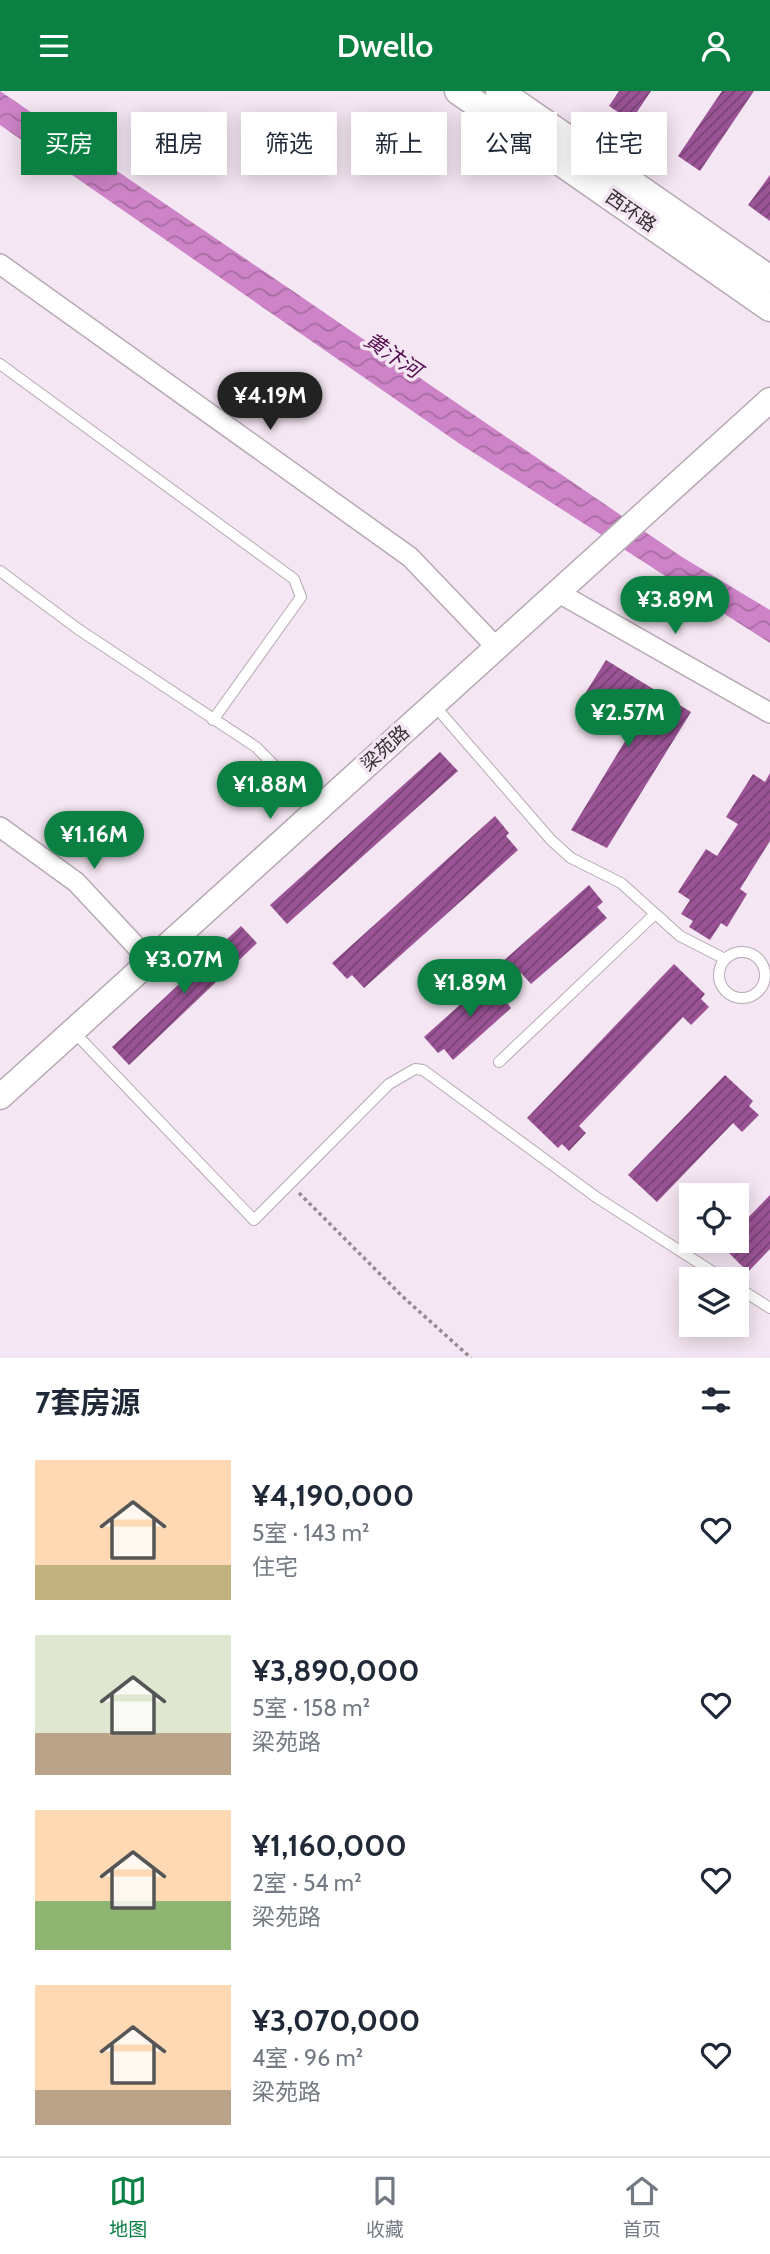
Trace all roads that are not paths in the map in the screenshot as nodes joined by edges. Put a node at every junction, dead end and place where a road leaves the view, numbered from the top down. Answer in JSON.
{"nodes":[{"id":1,"x":458,"y":91,"type":"edge"},
{"id":2,"x":499,"y":91,"type":"edge"},
{"id":3,"x":0,"y":264,"type":"edge"},
{"id":4,"x":770,"y":279,"type":"edge"},
{"id":5,"x":770,"y":308,"type":"edge"},
{"id":6,"x":0,"y":364,"type":"edge"},
{"id":7,"x":770,"y":400,"type":"edge"},
{"id":8,"x":0,"y":571,"type":"edge"},
{"id":9,"x":566,"y":588,"type":"junction"},
{"id":10,"x":498,"y":648,"type":"junction"},
{"id":11,"x":433,"y":705,"type":"junction"},
{"id":12,"x":770,"y":713,"type":"edge"},
{"id":13,"x":213,"y":720,"type":"junction"},
{"id":14,"x":318,"y":809,"type":"junction"},
{"id":15,"x":0,"y":827,"type":"edge"},
{"id":16,"x":655,"y":914,"type":"junction"},
{"id":17,"x":725,"y":959,"type":"junction"},
{"id":18,"x":149,"y":960,"type":"junction"},
{"id":19,"x":767,"y":987,"type":"edge"},
{"id":20,"x":72,"y":1030,"type":"junction"},
{"id":21,"x":499,"y":1062,"type":"dead end"},
{"id":22,"x":0,"y":1097,"type":"edge"},
{"id":23,"x":705,"y":1267,"type":"edge"},
{"id":24,"x":749,"y":1295,"type":"edge"},
{"id":25,"x":770,"y":1308,"type":"edge"}],
"edges":[{"from":1,"to":5,"type":"main road","name":"西环路"},
{"from":2,"to":4,"type":"main road","name":"西环路"},
{"from":3,"to":10,"type":"street"},
{"from":6,"to":13,"type":"lane"},
{"from":7,"to":9,"type":"street","name":"梁苑路"},
{"from":8,"to":13,"type":"lane"},
{"from":9,"to":10,"type":"street","name":"梁苑路"},
{"from":9,"to":12,"type":"street"},
{"from":10,"to":11,"type":"street","name":"梁苑路"},
{"from":11,"to":14,"type":"street","name":"梁苑路"},
{"from":11,"to":16,"type":"lane"},
{"from":13,"to":14,"type":"lane"},
{"from":14,"to":18,"type":"street","name":"梁苑路"},
{"from":15,"to":18,"type":"street"},
{"from":16,"to":17,"type":"lane"},
{"from":16,"to":21,"type":"lane"},
{"from":17,"to":19,"type":"lane"},
{"from":17,"to":19,"type":"lane"},
{"from":18,"to":20,"type":"street","name":"梁苑路"},
{"from":20,"to":22,"type":"street","name":"梁苑路"},
{"from":20,"to":23,"type":"lane"},
{"from":24,"to":25,"type":"lane"}]}
